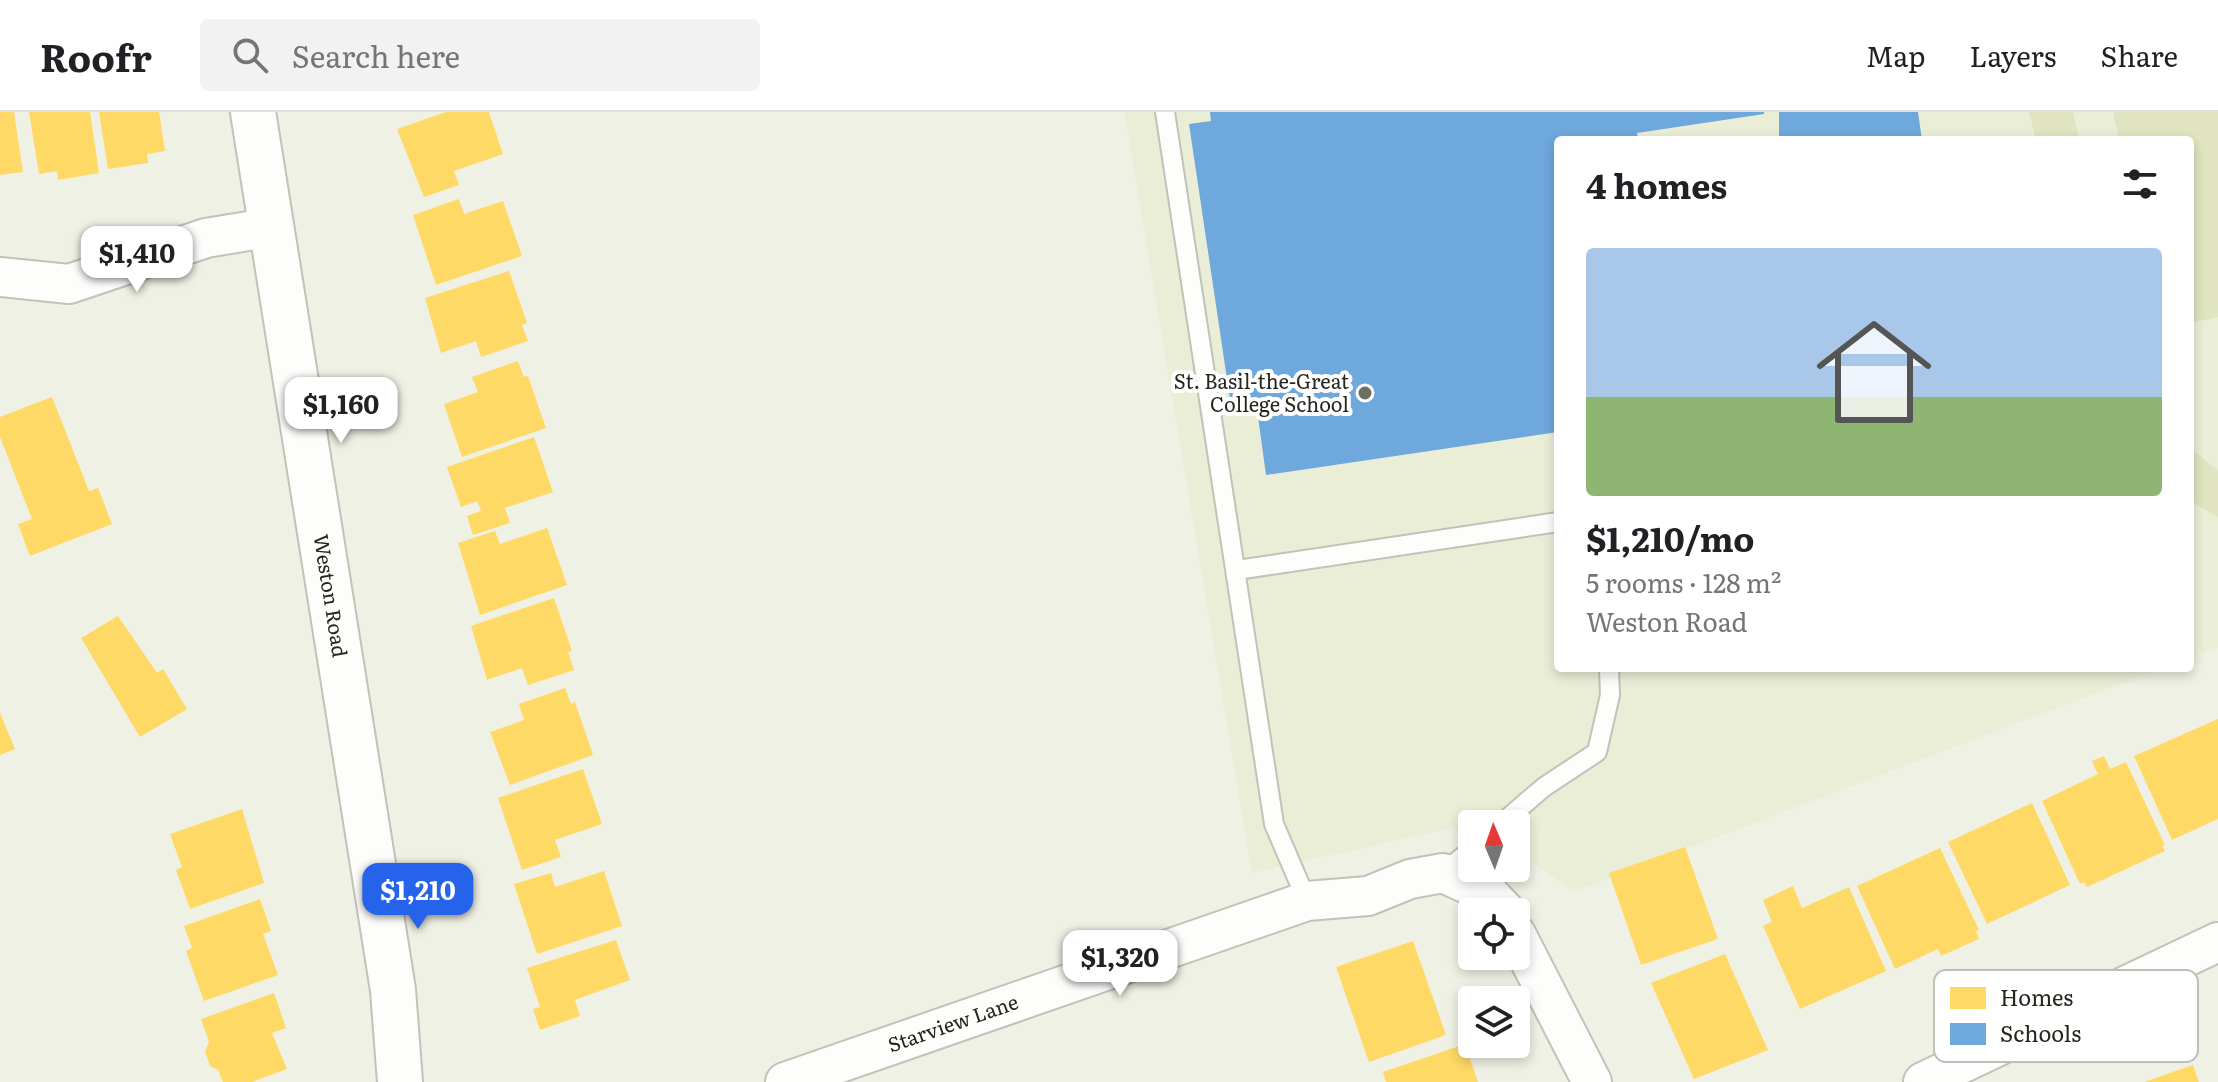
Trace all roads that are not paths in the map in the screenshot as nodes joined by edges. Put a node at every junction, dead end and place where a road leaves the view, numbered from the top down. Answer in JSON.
{"nodes":[{"id":1,"x":253,"y":112,"type":"edge"},
{"id":2,"x":1165,"y":112,"type":"edge"},
{"id":3,"x":272,"y":227,"type":"junction"},
{"id":4,"x":0,"y":277,"type":"edge"},
{"id":5,"x":1554,"y":523,"type":"edge"},
{"id":6,"x":1237,"y":570,"type":"junction"},
{"id":7,"x":1609,"y":672,"type":"edge"},
{"id":8,"x":1517,"y":810,"type":"edge"},
{"id":9,"x":1458,"y":861,"type":"edge"},
{"id":10,"x":1443,"y":873,"type":"junction"},
{"id":11,"x":1493,"y":898,"type":"edge"},
{"id":12,"x":1307,"y":901,"type":"junction"},
{"id":13,"x":2218,"y":942,"type":"edge"},
{"id":14,"x":1530,"y":961,"type":"edge"},
{"id":15,"x":2159,"y":970,"type":"edge"},
{"id":16,"x":1965,"y":1062,"type":"edge"},
{"id":17,"x":400,"y":1082,"type":"edge"},
{"id":18,"x":785,"y":1082,"type":"edge"},
{"id":19,"x":1592,"y":1082,"type":"edge"},
{"id":20,"x":1923,"y":1082,"type":"edge"}],
"edges":[{"from":1,"to":3,"type":"main road","name":"Weston Road"},
{"from":2,"to":6,"type":"lane"},
{"from":3,"to":4,"type":"street"},
{"from":3,"to":17,"type":"main road","name":"Weston Road"},
{"from":5,"to":6,"type":"lane"},
{"from":6,"to":12,"type":"lane"},
{"from":7,"to":8,"type":"lane"},
{"from":9,"to":10,"type":"lane"},
{"from":10,"to":11,"type":"street"},
{"from":10,"to":12,"type":"street","name":"Starview Lane"},
{"from":12,"to":18,"type":"street","name":"Starview Lane"},
{"from":13,"to":15,"type":"street"},
{"from":14,"to":19,"type":"street"},
{"from":16,"to":20,"type":"street"}]}
